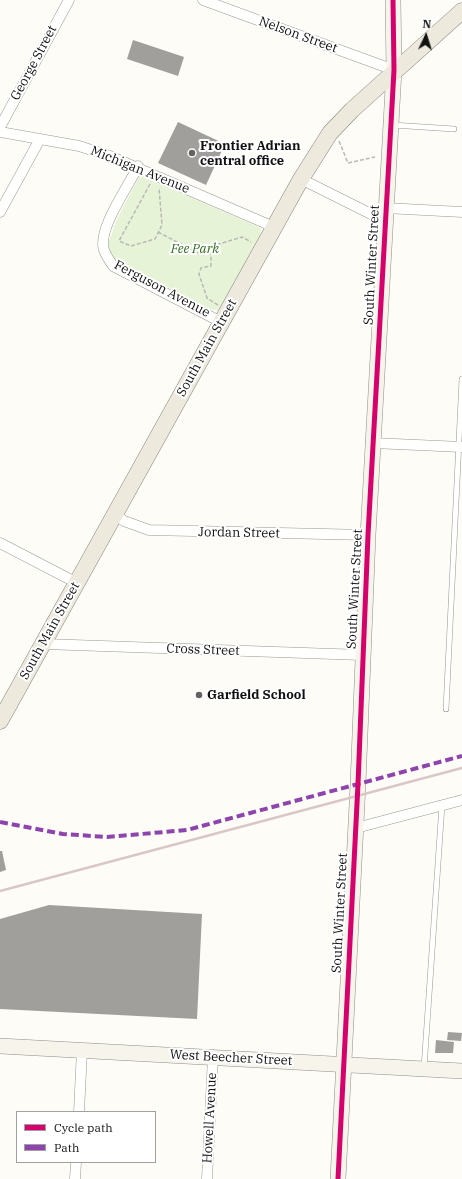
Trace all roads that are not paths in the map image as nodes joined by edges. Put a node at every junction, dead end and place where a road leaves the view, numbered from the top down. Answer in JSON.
{"nodes":[{"id":1,"x":69,"y":0,"type":"edge"},
{"id":2,"x":202,"y":0,"type":"edge"},
{"id":3,"x":393,"y":0,"type":"edge"},
{"id":4,"x":462,"y":11,"type":"edge"},
{"id":5,"x":394,"y":70,"type":"junction"},
{"id":6,"x":391,"y":125,"type":"junction"},
{"id":7,"x":0,"y":127,"type":"edge"},
{"id":8,"x":454,"y":129,"type":"dead end"},
{"id":9,"x":0,"y":132,"type":"edge"},
{"id":10,"x":40,"y":139,"type":"junction"},
{"id":11,"x":138,"y":166,"type":"junction"},
{"id":12,"x":301,"y":179,"type":"junction"},
{"id":13,"x":385,"y":208,"type":"junction"},
{"id":14,"x":0,"y":212,"type":"edge"},
{"id":15,"x":462,"y":212,"type":"edge"},
{"id":16,"x":274,"y":228,"type":"junction"},
{"id":17,"x":222,"y":322,"type":"junction"},
{"id":18,"x":462,"y":379,"type":"edge"},
{"id":19,"x":373,"y":443,"type":"junction"},
{"id":20,"x":460,"y":447,"type":"edge"},
{"id":21,"x":115,"y":514,"type":"junction"},
{"id":22,"x":368,"y":535,"type":"junction"},
{"id":23,"x":0,"y":543,"type":"edge"},
{"id":24,"x":77,"y":583,"type":"junction"},
{"id":25,"x":44,"y":644,"type":"junction"},
{"id":26,"x":362,"y":655,"type":"junction"},
{"id":27,"x":446,"y":709,"type":"dead end"},
{"id":28,"x":0,"y":721,"type":"edge"},
{"id":29,"x":462,"y":800,"type":"edge"},
{"id":30,"x":442,"y":805,"type":"junction"},
{"id":31,"x":356,"y":828,"type":"junction"},
{"id":32,"x":0,"y":1046,"type":"edge"},
{"id":33,"x":82,"y":1050,"type":"junction"},
{"id":34,"x":213,"y":1057,"type":"junction"},
{"id":35,"x":344,"y":1065,"type":"junction"},
{"id":36,"x":423,"y":1069,"type":"junction"},
{"id":37,"x":462,"y":1071,"type":"edge"},
{"id":38,"x":79,"y":1111,"type":"edge"},
{"id":39,"x":76,"y":1163,"type":"edge"},
{"id":40,"x":76,"y":1179,"type":"edge"},
{"id":41,"x":208,"y":1179,"type":"edge"},
{"id":42,"x":338,"y":1179,"type":"edge"}],
"edges":[{"from":1,"to":7,"type":"street","name":"George Street"},
{"from":2,"to":5,"type":"street","name":"Nelson Street"},
{"from":3,"to":5,"type":"street","name":"South Winter Street"},
{"from":4,"to":5,"type":"main road","name":"South Main Street"},
{"from":5,"to":6,"type":"street","name":"South Winter Street"},
{"from":5,"to":12,"type":"main road","name":"South Main Street"},
{"from":6,"to":8,"type":"lane"},
{"from":6,"to":13,"type":"street","name":"South Winter Street"},
{"from":9,"to":10,"type":"street","name":"Michigan Avenue"},
{"from":10,"to":11,"type":"street","name":"Michigan Avenue"},
{"from":10,"to":14,"type":"street"},
{"from":11,"to":16,"type":"street","name":"Michigan Avenue"},
{"from":11,"to":17,"type":"street","name":"Ferguson Avenue"},
{"from":12,"to":13,"type":"street"},
{"from":12,"to":16,"type":"main road","name":"South Main Street"},
{"from":13,"to":15,"type":"street"},
{"from":13,"to":19,"type":"street","name":"South Winter Street"},
{"from":16,"to":17,"type":"main road","name":"South Main Street"},
{"from":17,"to":21,"type":"main road","name":"South Main Street"},
{"from":18,"to":20,"type":"lane"},
{"from":19,"to":20,"type":"street"},
{"from":19,"to":22,"type":"street","name":"South Winter Street"},
{"from":20,"to":27,"type":"lane"},
{"from":21,"to":22,"type":"street","name":"Jordan Street"},
{"from":21,"to":24,"type":"main road","name":"South Main Street"},
{"from":22,"to":26,"type":"street","name":"South Winter Street"},
{"from":23,"to":24,"type":"street"},
{"from":24,"to":25,"type":"main road","name":"South Main Street"},
{"from":25,"to":26,"type":"street","name":"Cross Street"},
{"from":25,"to":28,"type":"main road","name":"South Main Street"},
{"from":26,"to":31,"type":"street","name":"South Winter Street"},
{"from":29,"to":30,"type":"street"},
{"from":30,"to":31,"type":"street"},
{"from":30,"to":36,"type":"lane"},
{"from":31,"to":35,"type":"street","name":"South Winter Street"},
{"from":32,"to":33,"type":"street","name":"West Beecher Street"},
{"from":33,"to":34,"type":"street","name":"West Beecher Street"},
{"from":33,"to":38,"type":"street"},
{"from":34,"to":35,"type":"street","name":"West Beecher Street"},
{"from":34,"to":41,"type":"street","name":"Howell Avenue"},
{"from":35,"to":36,"type":"street","name":"West Beecher Street"},
{"from":35,"to":42,"type":"street","name":"South Winter Street"},
{"from":36,"to":37,"type":"street","name":"West Beecher Street"},
{"from":39,"to":40,"type":"street"}]}
